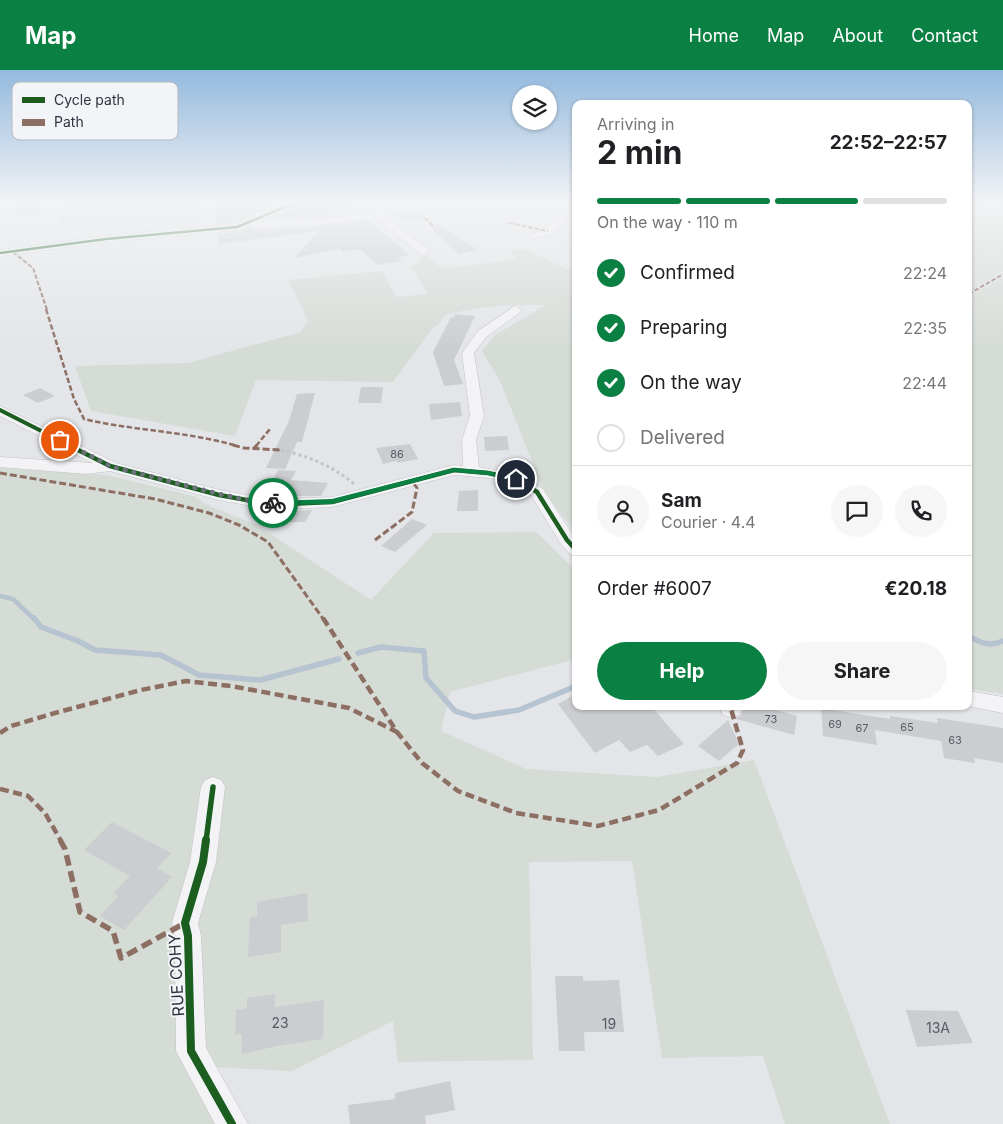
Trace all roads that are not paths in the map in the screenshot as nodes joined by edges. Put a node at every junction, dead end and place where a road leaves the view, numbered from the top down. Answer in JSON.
{"nodes":[{"id":1,"x":515,"y":310,"type":"dead end"},
{"id":2,"x":0,"y":410,"type":"edge"},
{"id":3,"x":0,"y":462,"type":"edge"},
{"id":4,"x":110,"y":466,"type":"junction"},
{"id":5,"x":471,"y":471,"type":"junction"},
{"id":6,"x":572,"y":546,"type":"edge"},
{"id":7,"x":972,"y":699,"type":"edge"},
{"id":8,"x":1003,"y":704,"type":"edge"},
{"id":9,"x":213,"y":787,"type":"dead end"},
{"id":10,"x":232,"y":1124,"type":"edge"}],
"edges":[{"from":1,"to":5,"type":"street"},
{"from":2,"to":4,"type":"street"},
{"from":3,"to":4,"type":"street"},
{"from":4,"to":5,"type":"street"},
{"from":5,"to":6,"type":"street"},
{"from":7,"to":8,"type":"street"},
{"from":9,"to":10,"type":"street","name":"RUE COHY"}]}
